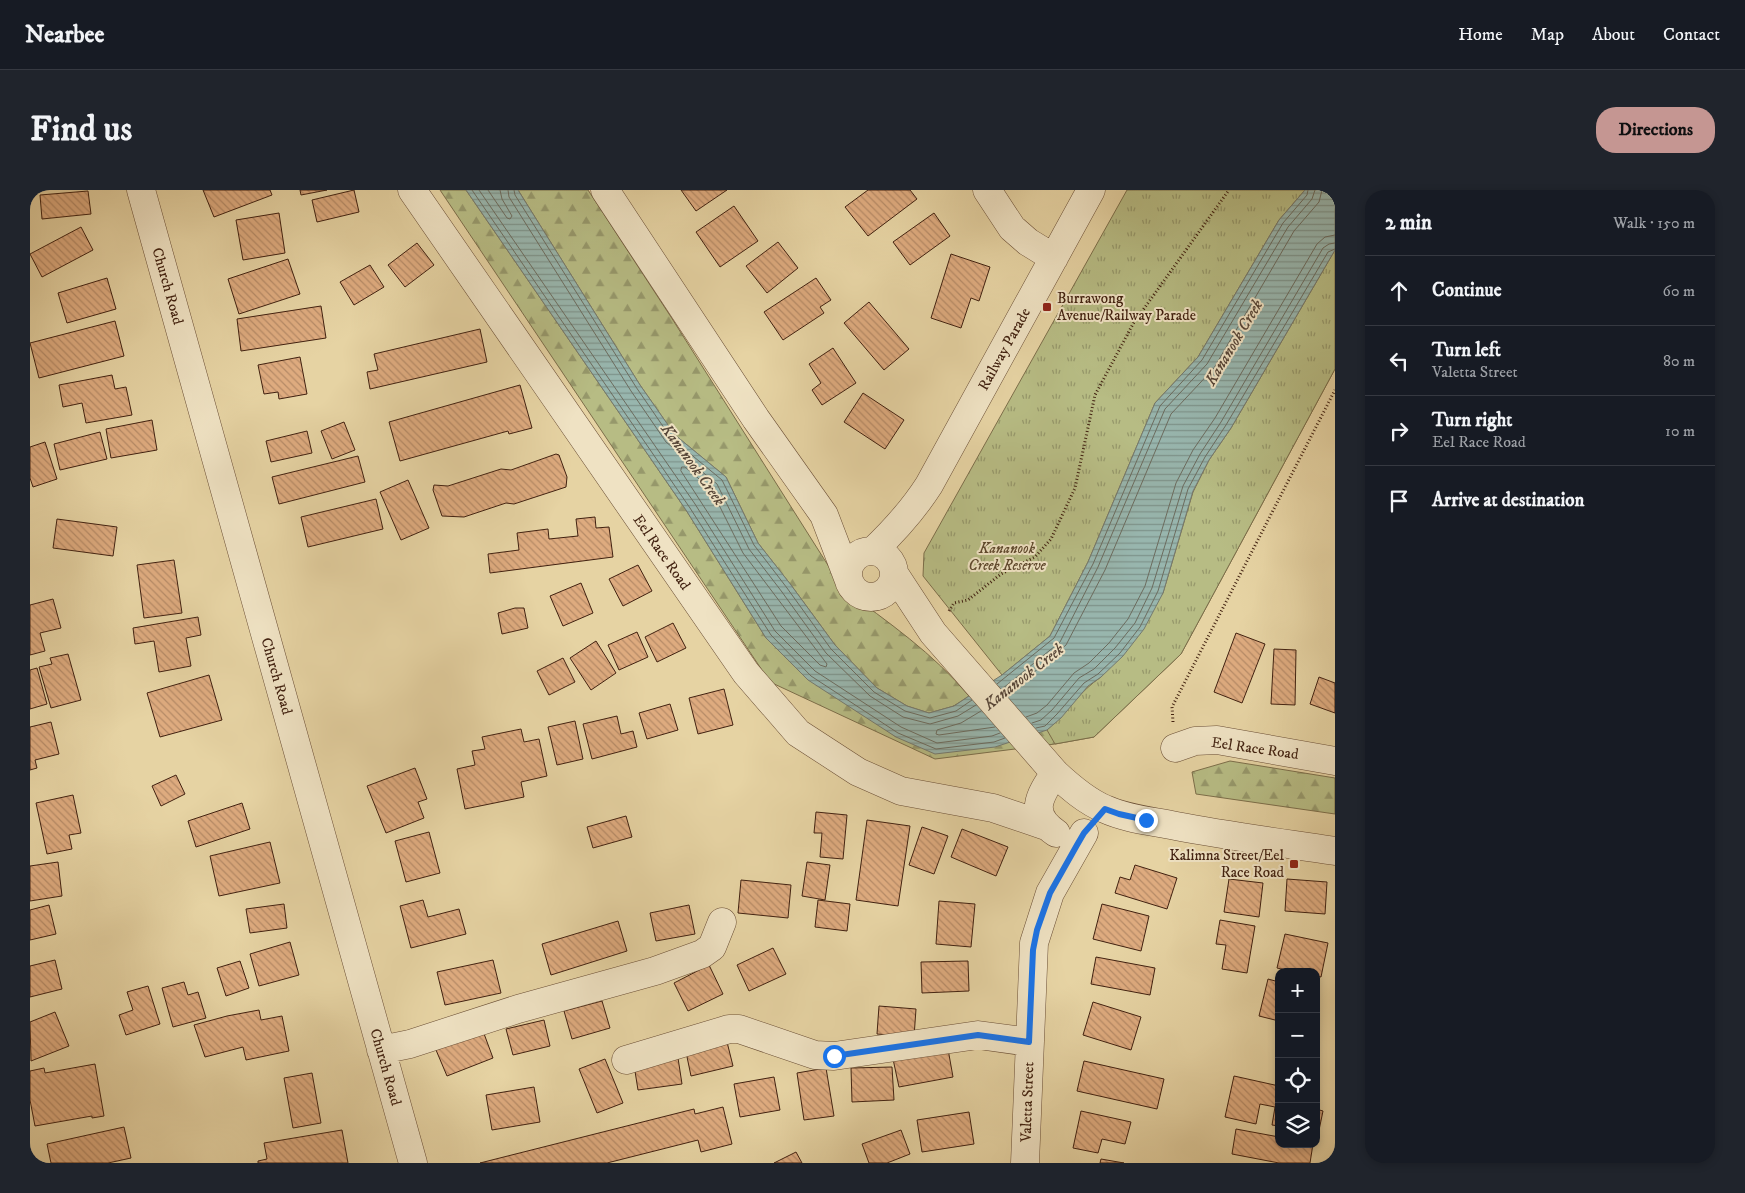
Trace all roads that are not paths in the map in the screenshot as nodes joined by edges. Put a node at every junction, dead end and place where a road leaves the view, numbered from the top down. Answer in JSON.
{"nodes":[{"id":1,"x":141,"y":190,"type":"edge"},
{"id":2,"x":412,"y":190,"type":"edge"},
{"id":3,"x":605,"y":190,"type":"edge"},
{"id":4,"x":987,"y":190,"type":"edge"},
{"id":5,"x":1091,"y":190,"type":"edge"},
{"id":6,"x":1054,"y":258,"type":"junction"},
{"id":7,"x":916,"y":506,"type":"junction"},
{"id":8,"x":824,"y":515,"type":"junction"},
{"id":9,"x":872,"y":550,"type":"junction"},
{"id":10,"x":895,"y":573,"type":"junction"},
{"id":11,"x":856,"y":589,"type":"junction"},
{"id":12,"x":940,"y":624,"type":"junction"},
{"id":13,"x":1175,"y":748,"type":"road end"},
{"id":14,"x":1335,"y":761,"type":"edge"},
{"id":15,"x":1045,"y":773,"type":"junction"},
{"id":16,"x":993,"y":808,"type":"junction"},
{"id":17,"x":1105,"y":809,"type":"junction"},
{"id":18,"x":1048,"y":827,"type":"junction"},
{"id":19,"x":1084,"y":833,"type":"junction"},
{"id":20,"x":1335,"y":851,"type":"edge"},
{"id":21,"x":1050,"y":893,"type":"junction"},
{"id":22,"x":722,"y":922,"type":"dead end"},
{"id":23,"x":1029,"y":1042,"type":"junction"},
{"id":24,"x":381,"y":1050,"type":"junction"},
{"id":25,"x":626,"y":1060,"type":"dead end"},
{"id":26,"x":413,"y":1163,"type":"edge"},
{"id":27,"x":1024,"y":1163,"type":"edge"}],
"edges":[{"from":1,"to":24,"type":"street","name":"Church Road"},
{"from":2,"to":16,"type":"street","name":"Eel Race Road"},
{"from":3,"to":8,"type":"street"},
{"from":4,"to":6,"type":"street"},
{"from":5,"to":6,"type":"street","name":"Railway Parade"},
{"from":6,"to":7,"type":"street","name":"Railway Parade"},
{"from":7,"to":9,"type":"street","name":"Railway Parade"},
{"from":7,"to":10,"type":"street","name":"Railway Parade"},
{"from":8,"to":9,"type":"street"},
{"from":8,"to":11,"type":"street"},
{"from":9,"to":10,"type":"street"},
{"from":9,"to":11,"type":"street","name":"Railway Parade"},
{"from":10,"to":11,"type":"street","name":"Railway Parade"},
{"from":10,"to":12,"type":"street"},
{"from":11,"to":12,"type":"street"},
{"from":12,"to":15,"type":"street"},
{"from":13,"to":14,"type":"street","name":"Eel Race Road"},
{"from":15,"to":16,"type":"street","name":"Eel Race Road"},
{"from":15,"to":17,"type":"street"},
{"from":15,"to":18,"type":"street"},
{"from":16,"to":18,"type":"street","name":"Eel Race Road"},
{"from":17,"to":19,"type":"street","name":"Valetta Street"},
{"from":17,"to":20,"type":"street"},
{"from":18,"to":19,"type":"street"},
{"from":18,"to":21,"type":"street","name":"Valetta Street"},
{"from":19,"to":21,"type":"street","name":"Valetta Street"},
{"from":21,"to":23,"type":"street","name":"Valetta Street"},
{"from":22,"to":24,"type":"street"},
{"from":23,"to":25,"type":"street"},
{"from":23,"to":27,"type":"street","name":"Valetta Street"},
{"from":24,"to":26,"type":"street","name":"Church Road"}]}
